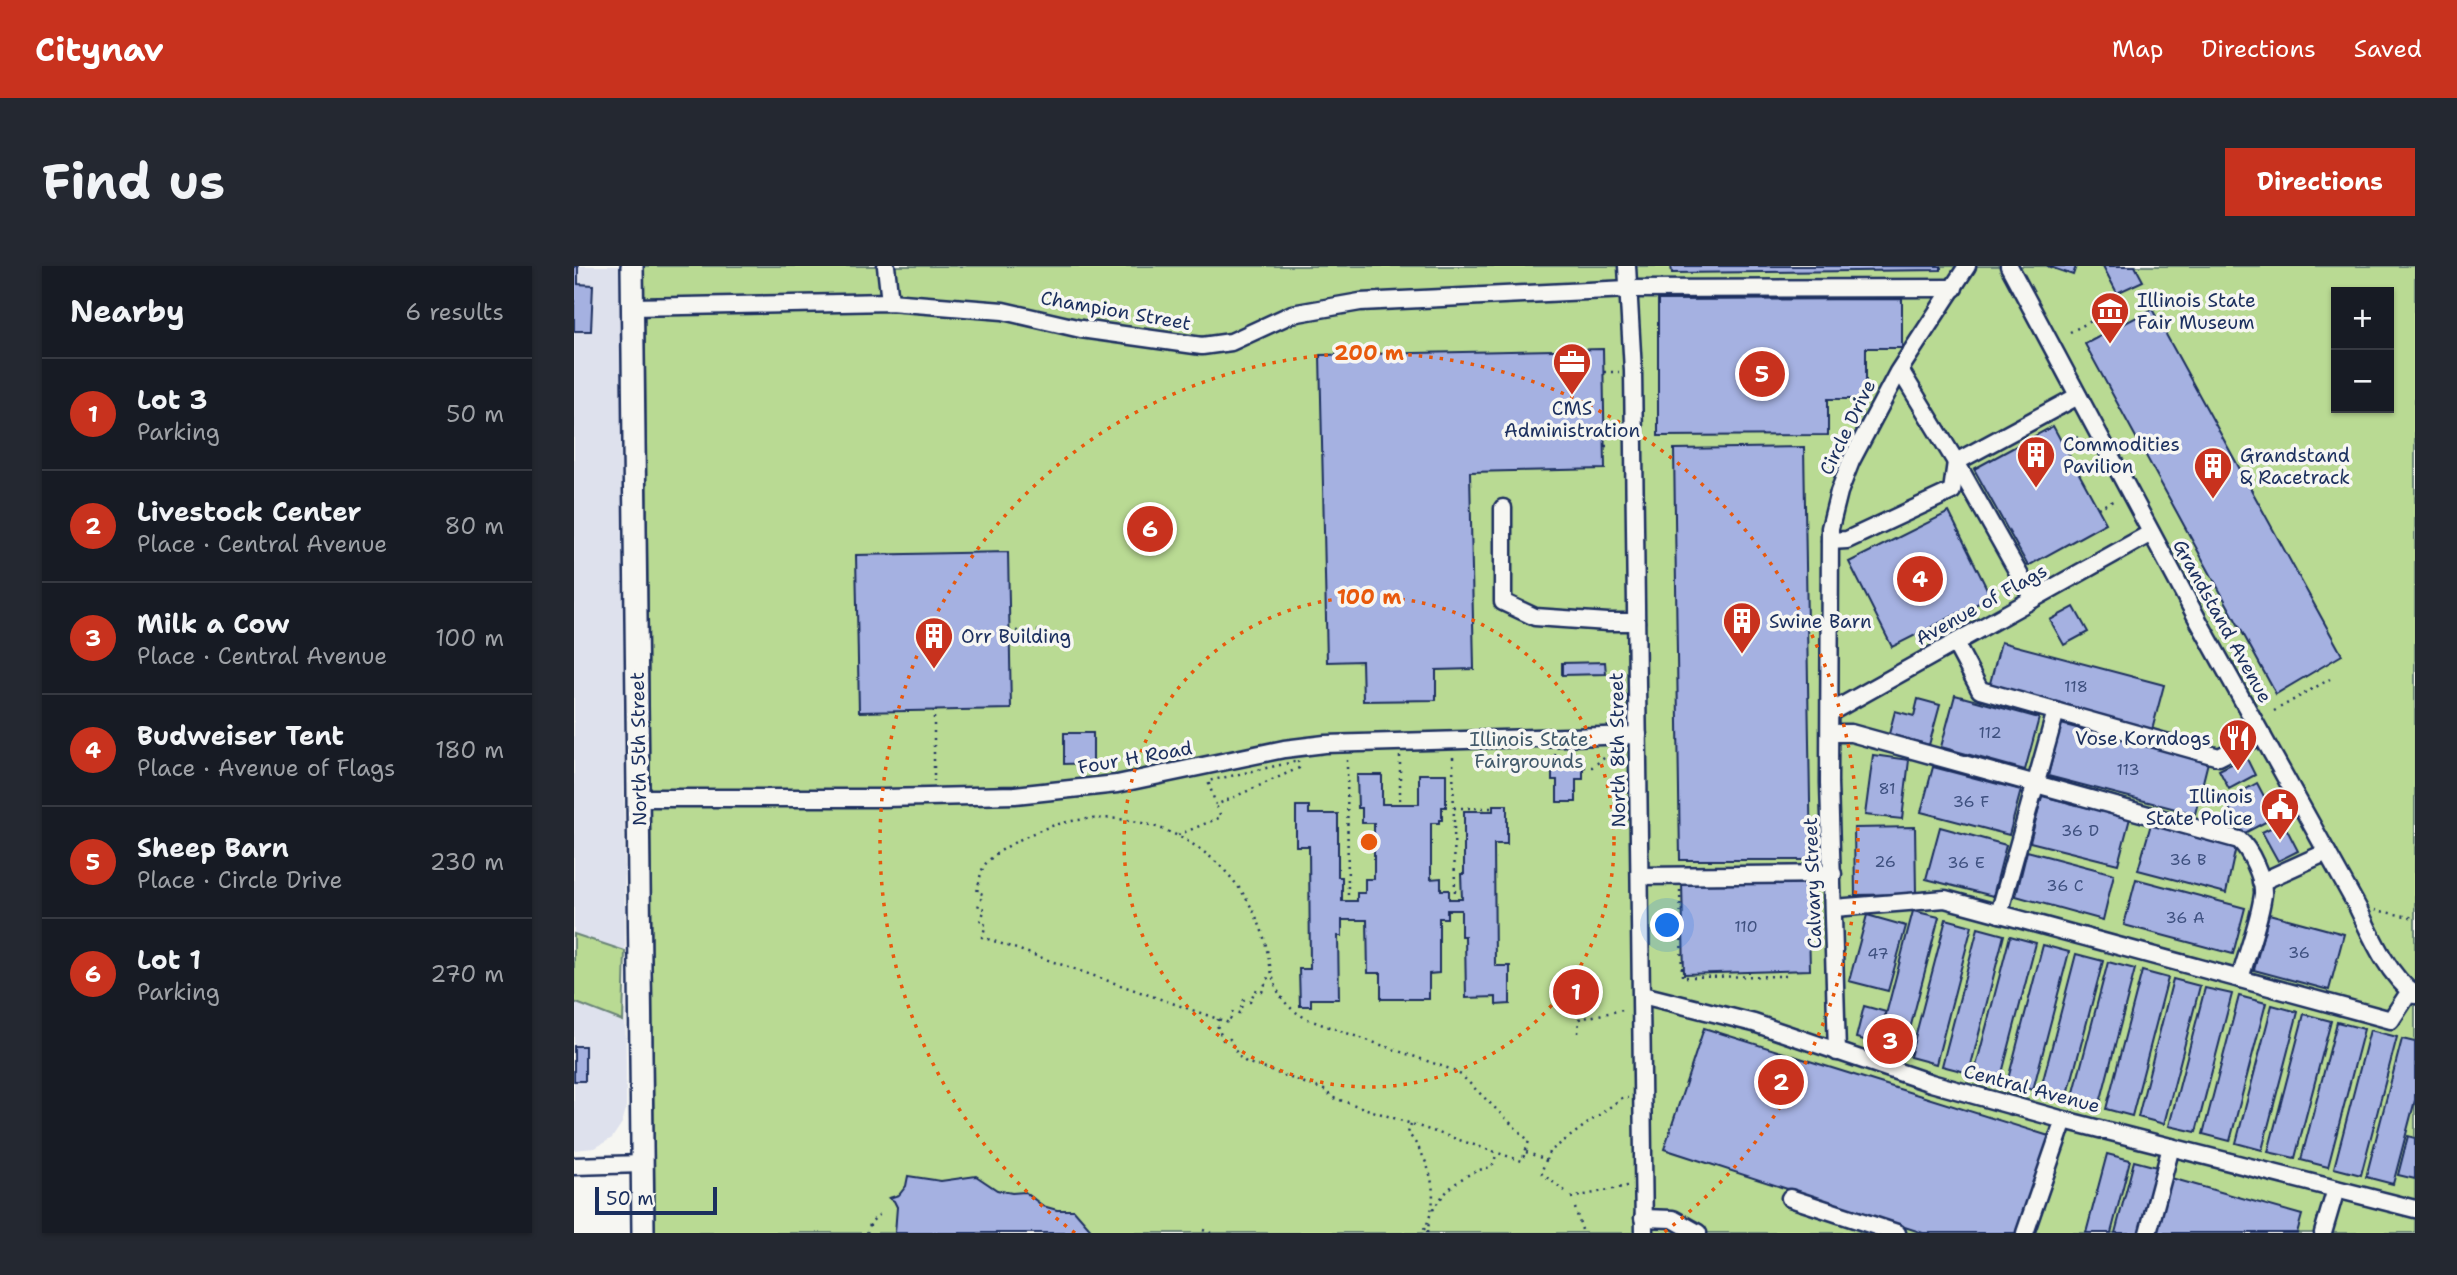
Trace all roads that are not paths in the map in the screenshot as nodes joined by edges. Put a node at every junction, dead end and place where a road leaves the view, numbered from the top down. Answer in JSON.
{"nodes":[{"id":1,"x":632,"y":266,"type":"edge"},
{"id":2,"x":886,"y":266,"type":"edge"},
{"id":3,"x":1627,"y":266,"type":"edge"},
{"id":4,"x":1967,"y":266,"type":"edge"},
{"id":5,"x":2008,"y":266,"type":"edge"},
{"id":6,"x":1954,"y":288,"type":"junction"},
{"id":7,"x":1628,"y":289,"type":"junction"},
{"id":8,"x":890,"y":302,"type":"junction"},
{"id":9,"x":633,"y":307,"type":"junction"},
{"id":10,"x":1900,"y":370,"type":"junction"},
{"id":11,"x":2078,"y":396,"type":"junction"},
{"id":12,"x":1956,"y":462,"type":"junction"},
{"id":13,"x":1503,"y":508,"type":"dead end"},
{"id":14,"x":2151,"y":533,"type":"junction"},
{"id":15,"x":1830,"y":541,"type":"junction"},
{"id":16,"x":2033,"y":599,"type":"junction"},
{"id":17,"x":1636,"y":622,"type":"junction"},
{"id":18,"x":1955,"y":642,"type":"junction"},
{"id":19,"x":1831,"y":712,"type":"junction"},
{"id":20,"x":2056,"y":712,"type":"junction"},
{"id":21,"x":1830,"y":733,"type":"junction"},
{"id":22,"x":1638,"y":735,"type":"junction"},
{"id":23,"x":2262,"y":735,"type":"junction"},
{"id":24,"x":2036,"y":784,"type":"junction"},
{"id":25,"x":638,"y":798,"type":"junction"},
{"id":26,"x":2327,"y":852,"type":"junction"},
{"id":27,"x":1833,"y":874,"type":"junction"},
{"id":28,"x":1640,"y":876,"type":"junction"},
{"id":29,"x":2261,"y":882,"type":"junction"},
{"id":30,"x":1834,"y":908,"type":"junction"},
{"id":31,"x":1999,"y":914,"type":"junction"},
{"id":32,"x":2240,"y":979,"type":"junction"},
{"id":33,"x":2412,"y":993,"type":"edge"},
{"id":34,"x":1642,"y":995,"type":"junction"},
{"id":35,"x":1837,"y":1052,"type":"junction"},
{"id":36,"x":2064,"y":1120,"type":"junction"},
{"id":37,"x":2171,"y":1147,"type":"junction"},
{"id":38,"x":642,"y":1164,"type":"junction"},
{"id":39,"x":574,"y":1166,"type":"edge"},
{"id":40,"x":2336,"y":1189,"type":"junction"},
{"id":41,"x":1790,"y":1198,"type":"dead end"},
{"id":42,"x":2415,"y":1209,"type":"edge"},
{"id":43,"x":1643,"y":1226,"type":"edge"},
{"id":44,"x":1673,"y":1226,"type":"edge"},
{"id":45,"x":643,"y":1233,"type":"edge"},
{"id":46,"x":1698,"y":1233,"type":"edge"},
{"id":47,"x":1897,"y":1233,"type":"edge"},
{"id":48,"x":2025,"y":1233,"type":"edge"},
{"id":49,"x":2148,"y":1233,"type":"edge"},
{"id":50,"x":2323,"y":1233,"type":"edge"}],
"edges":[{"from":1,"to":9,"type":"main road","name":"North 5th Street"},
{"from":2,"to":8,"type":"street"},
{"from":3,"to":7,"type":"street","name":"North 8th Street"},
{"from":4,"to":6,"type":"street","name":"Circle Drive"},
{"from":5,"to":11,"type":"street","name":"Grandstand Avenue"},
{"from":6,"to":7,"type":"street","name":"Champion Street"},
{"from":6,"to":10,"type":"street","name":"Circle Drive"},
{"from":7,"to":8,"type":"street","name":"Champion Street"},
{"from":7,"to":17,"type":"street","name":"North 8th Street"},
{"from":8,"to":9,"type":"street","name":"Champion Street"},
{"from":9,"to":25,"type":"main road","name":"North 5th Street"},
{"from":10,"to":12,"type":"street"},
{"from":10,"to":15,"type":"street","name":"Circle Drive"},
{"from":11,"to":12,"type":"street"},
{"from":11,"to":14,"type":"street","name":"Grandstand Avenue"},
{"from":12,"to":15,"type":"street"},
{"from":12,"to":16,"type":"street"},
{"from":13,"to":17,"type":"street"},
{"from":14,"to":16,"type":"street","name":"Avenue of Flags"},
{"from":14,"to":23,"type":"street","name":"Grandstand Avenue"},
{"from":15,"to":19,"type":"street","name":"Circle Drive"},
{"from":16,"to":18,"type":"street","name":"Avenue of Flags"},
{"from":17,"to":22,"type":"street","name":"North 8th Street"},
{"from":18,"to":19,"type":"street","name":"Avenue of Flags"},
{"from":18,"to":20,"type":"street"},
{"from":19,"to":21,"type":"street","name":"Calvary Street"},
{"from":20,"to":23,"type":"street"},
{"from":20,"to":24,"type":"street"},
{"from":21,"to":24,"type":"street"},
{"from":21,"to":27,"type":"street","name":"Calvary Street"},
{"from":22,"to":25,"type":"street","name":"Four H Road"},
{"from":22,"to":28,"type":"street","name":"North 8th Street"},
{"from":23,"to":26,"type":"street","name":"Grandstand Avenue"},
{"from":24,"to":29,"type":"street"},
{"from":24,"to":31,"type":"street"},
{"from":25,"to":38,"type":"main road","name":"North 5th Street"},
{"from":26,"to":29,"type":"street"},
{"from":26,"to":33,"type":"street","name":"Grandstand Avenue"},
{"from":27,"to":28,"type":"street"},
{"from":27,"to":30,"type":"street","name":"Calvary Street"},
{"from":28,"to":34,"type":"street","name":"North 8th Street"},
{"from":29,"to":32,"type":"street"},
{"from":30,"to":31,"type":"street"},
{"from":30,"to":35,"type":"street","name":"Calvary Street"},
{"from":31,"to":32,"type":"street"},
{"from":32,"to":33,"type":"street"},
{"from":34,"to":35,"type":"street","name":"Central Avenue"},
{"from":34,"to":43,"type":"street","name":"North 8th Street"},
{"from":35,"to":36,"type":"street","name":"Central Avenue"},
{"from":36,"to":37,"type":"street","name":"Central Avenue"},
{"from":36,"to":48,"type":"street"},
{"from":37,"to":40,"type":"street","name":"Central Avenue"},
{"from":37,"to":49,"type":"street"},
{"from":38,"to":39,"type":"street"},
{"from":38,"to":45,"type":"main road","name":"North 5th Street"},
{"from":40,"to":42,"type":"street","name":"Central Avenue"},
{"from":40,"to":50,"type":"street"},
{"from":41,"to":47,"type":"street"},
{"from":43,"to":44,"type":"street"},
{"from":44,"to":46,"type":"street"}]}
